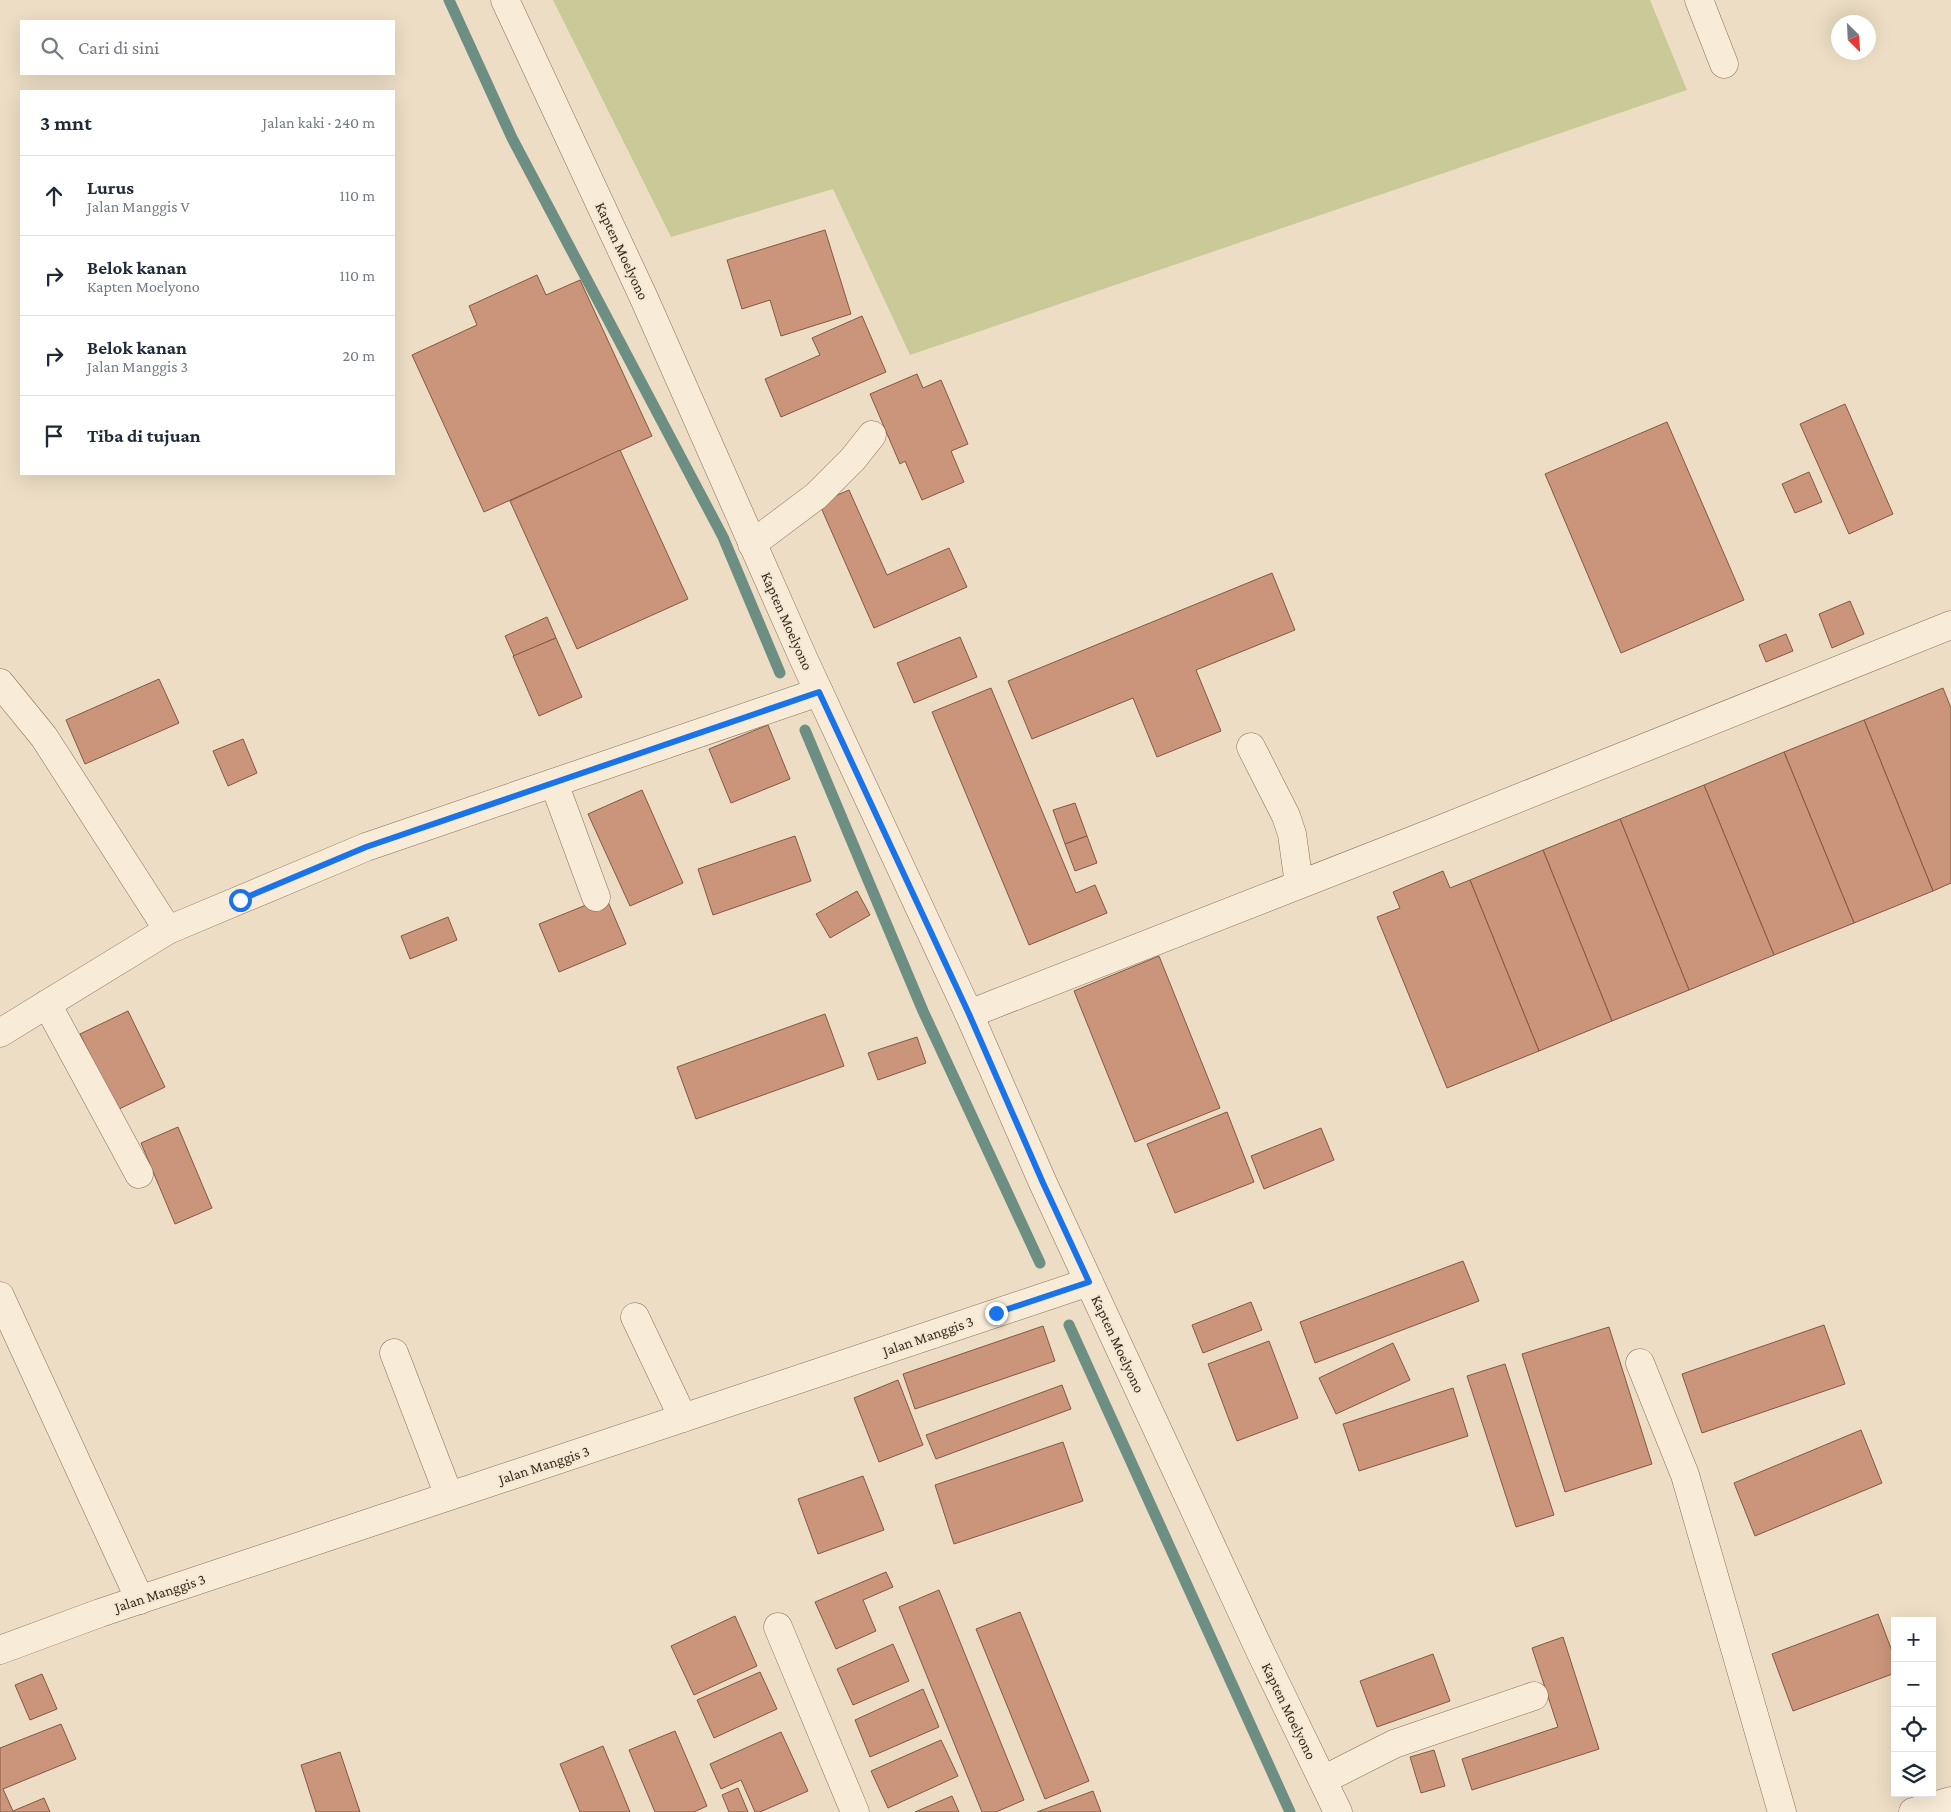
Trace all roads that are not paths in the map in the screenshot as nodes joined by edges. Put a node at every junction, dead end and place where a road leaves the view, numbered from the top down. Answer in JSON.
{"nodes":[{"id":1,"x":505,"y":0,"type":"edge"},
{"id":2,"x":1699,"y":0,"type":"edge"},
{"id":3,"x":1724,"y":64,"type":"dead end"},
{"id":4,"x":872,"y":435,"type":"dead end"},
{"id":5,"x":752,"y":544,"type":"junction"},
{"id":6,"x":1951,"y":624,"type":"edge"},
{"id":7,"x":0,"y":683,"type":"edge"},
{"id":8,"x":819,"y":692,"type":"junction"},
{"id":9,"x":1251,"y":746,"type":"dead end"},
{"id":10,"x":554,"y":783,"type":"junction"},
{"id":11,"x":1299,"y":884,"type":"junction"},
{"id":12,"x":596,"y":897,"type":"dead end"},
{"id":13,"x":168,"y":930,"type":"junction"},
{"id":14,"x":47,"y":1004,"type":"junction"},
{"id":15,"x":969,"y":1014,"type":"junction"},
{"id":16,"x":0,"y":1033,"type":"edge"},
{"id":17,"x":139,"y":1174,"type":"dead end"},
{"id":18,"x":1089,"y":1282,"type":"junction"},
{"id":19,"x":0,"y":1296,"type":"edge"},
{"id":20,"x":635,"y":1317,"type":"dead end"},
{"id":21,"x":394,"y":1352,"type":"dead end"},
{"id":22,"x":1640,"y":1363,"type":"dead end"},
{"id":23,"x":683,"y":1418,"type":"junction"},
{"id":24,"x":449,"y":1496,"type":"junction"},
{"id":25,"x":140,"y":1600,"type":"junction"},
{"id":26,"x":778,"y":1627,"type":"dead end"},
{"id":27,"x":0,"y":1650,"type":"edge"},
{"id":28,"x":1534,"y":1696,"type":"dead end"},
{"id":29,"x":1323,"y":1780,"type":"junction"},
{"id":30,"x":1951,"y":1801,"type":"edge"},
{"id":31,"x":855,"y":1812,"type":"edge"},
{"id":32,"x":1338,"y":1812,"type":"edge"},
{"id":33,"x":1782,"y":1812,"type":"edge"},
{"id":34,"x":1913,"y":1812,"type":"edge"}],
"edges":[{"from":1,"to":5,"type":"street","name":"Kapten Moelyono"},
{"from":2,"to":3,"type":"street"},
{"from":4,"to":5,"type":"street"},
{"from":5,"to":8,"type":"street","name":"Kapten Moelyono"},
{"from":6,"to":11,"type":"street"},
{"from":7,"to":13,"type":"street"},
{"from":8,"to":10,"type":"street"},
{"from":8,"to":15,"type":"street","name":"Kapten Moelyono"},
{"from":9,"to":11,"type":"street"},
{"from":10,"to":12,"type":"street"},
{"from":10,"to":13,"type":"street"},
{"from":11,"to":15,"type":"street"},
{"from":13,"to":14,"type":"street"},
{"from":14,"to":16,"type":"street"},
{"from":14,"to":17,"type":"street"},
{"from":15,"to":18,"type":"street","name":"Kapten Moelyono"},
{"from":18,"to":23,"type":"street","name":"Jalan Manggis 3"},
{"from":18,"to":29,"type":"street","name":"Kapten Moelyono"},
{"from":19,"to":25,"type":"street"},
{"from":20,"to":23,"type":"street"},
{"from":21,"to":24,"type":"street"},
{"from":22,"to":33,"type":"street"},
{"from":23,"to":24,"type":"street","name":"Jalan Manggis 3"},
{"from":24,"to":25,"type":"street","name":"Jalan Manggis 3"},
{"from":25,"to":27,"type":"street","name":"Jalan Manggis 3"},
{"from":26,"to":31,"type":"street"},
{"from":28,"to":29,"type":"street"},
{"from":29,"to":32,"type":"street","name":"Kapten Moelyono"},
{"from":30,"to":34,"type":"street"}]}
